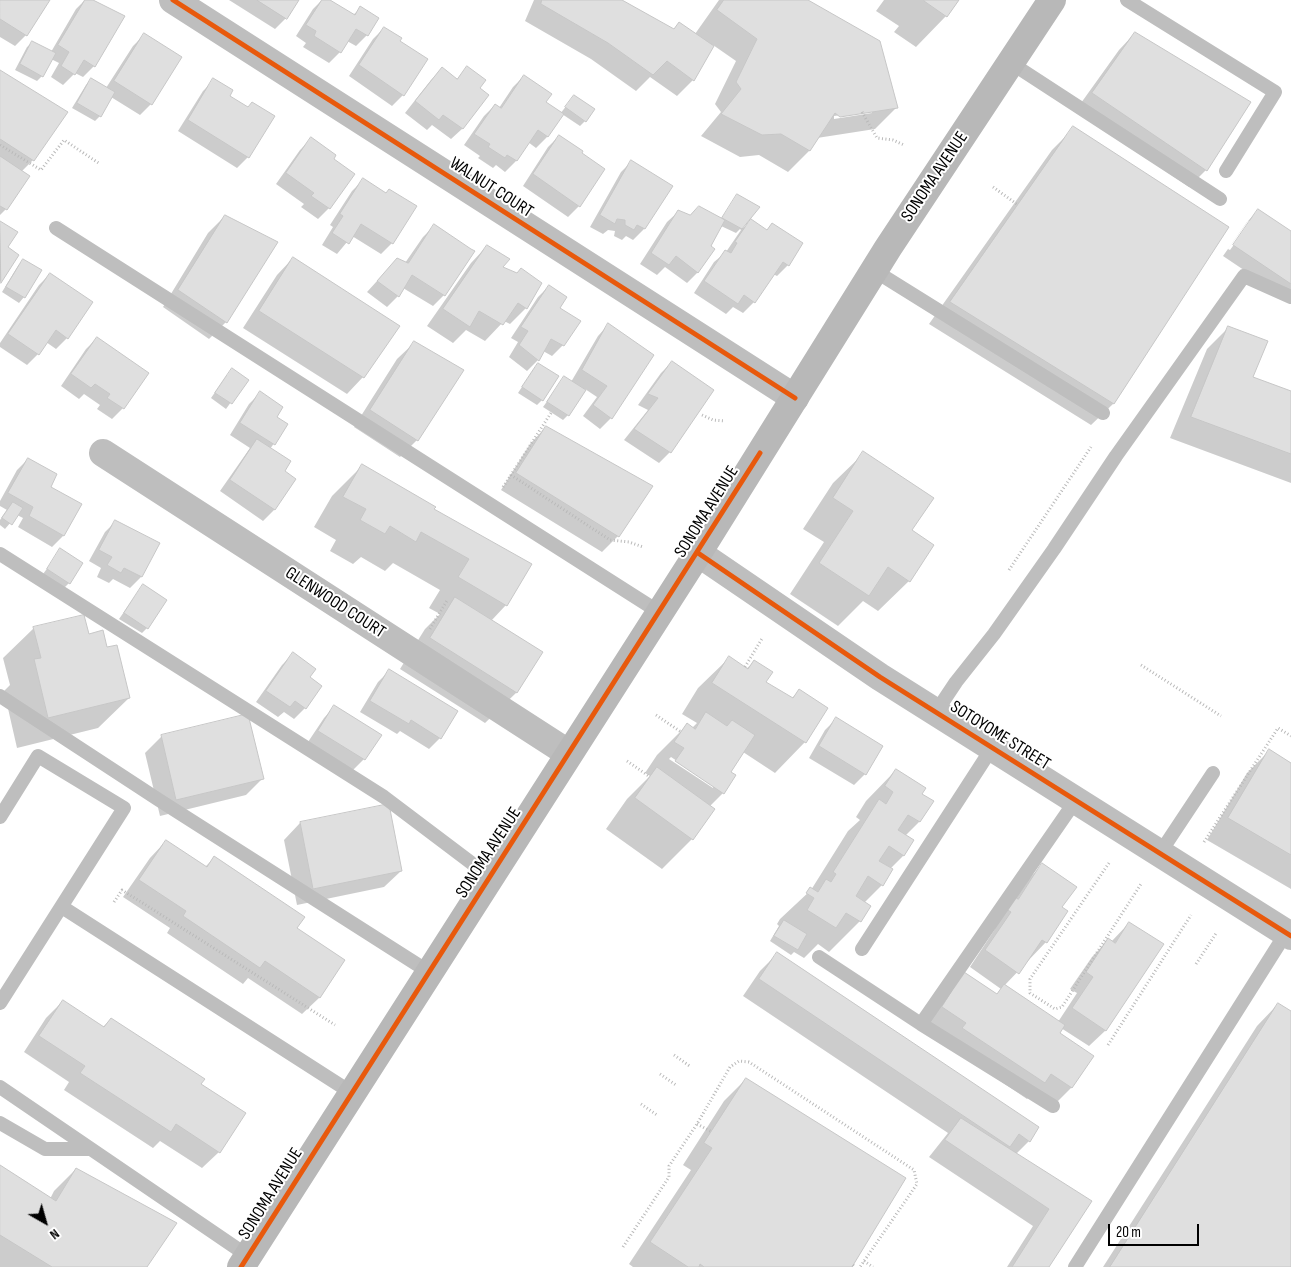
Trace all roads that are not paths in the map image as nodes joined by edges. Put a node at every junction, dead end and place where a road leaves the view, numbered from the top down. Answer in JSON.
{"nodes":[{"id":1,"x":173,"y":0,"type":"edge"},
{"id":2,"x":1127,"y":0,"type":"edge"},
{"id":3,"x":1047,"y":2,"type":"edge"},
{"id":4,"x":1011,"y":63,"type":"junction"},
{"id":5,"x":1226,"y":171,"type":"dead end"},
{"id":6,"x":1220,"y":199,"type":"dead end"},
{"id":7,"x":56,"y":228,"type":"dead end"},
{"id":8,"x":875,"y":271,"type":"junction"},
{"id":9,"x":1291,"y":297,"type":"edge"},
{"id":10,"x":795,"y":398,"type":"junction"},
{"id":11,"x":1103,"y":414,"type":"dead end"},
{"id":12,"x":103,"y":453,"type":"dead end"},
{"id":13,"x":698,"y":553,"type":"junction"},
{"id":14,"x":0,"y":554,"type":"edge"},
{"id":15,"x":659,"y":612,"type":"junction"},
{"id":16,"x":0,"y":696,"type":"edge"},
{"id":17,"x":936,"y":712,"type":"junction"},
{"id":18,"x":992,"y":748,"type":"junction"},
{"id":19,"x":568,"y":753,"type":"junction"},
{"id":20,"x":1213,"y":773,"type":"dead end"},
{"id":21,"x":1076,"y":800,"type":"junction"},
{"id":22,"x":0,"y":817,"type":"edge"},
{"id":23,"x":1160,"y":853,"type":"junction"},
{"id":24,"x":490,"y":877,"type":"junction"},
{"id":25,"x":62,"y":907,"type":"junction"},
{"id":26,"x":1289,"y":934,"type":"edge"},
{"id":27,"x":862,"y":949,"type":"dead end"},
{"id":28,"x":819,"y":957,"type":"dead end"},
{"id":29,"x":429,"y":972,"type":"junction"},
{"id":30,"x":0,"y":1004,"type":"edge"},
{"id":31,"x":920,"y":1024,"type":"junction"},
{"id":32,"x":0,"y":1087,"type":"edge"},
{"id":33,"x":352,"y":1093,"type":"junction"},
{"id":34,"x":1053,"y":1106,"type":"dead end"},
{"id":35,"x":0,"y":1123,"type":"edge"},
{"id":36,"x":90,"y":1149,"type":"junction"},
{"id":37,"x":245,"y":1262,"type":"edge"},
{"id":38,"x":1075,"y":1267,"type":"edge"}],
"edges":[{"from":1,"to":10,"type":"street","name":"WALNUT COURT"},
{"from":2,"to":5,"type":"lane"},
{"from":3,"to":4,"type":"street","name":"SONOMA AVENUE"},
{"from":4,"to":6,"type":"lane"},
{"from":4,"to":8,"type":"street","name":"SONOMA AVENUE"},
{"from":7,"to":15,"type":"lane"},
{"from":8,"to":10,"type":"street","name":"SONOMA AVENUE"},
{"from":8,"to":11,"type":"lane"},
{"from":9,"to":17,"type":"lane"},
{"from":10,"to":13,"type":"street","name":"SONOMA AVENUE"},
{"from":12,"to":19,"type":"street","name":"GLENWOOD COURT"},
{"from":13,"to":15,"type":"street","name":"SONOMA AVENUE"},
{"from":13,"to":17,"type":"street","name":"SOTOYOME STREET"},
{"from":14,"to":24,"type":"lane"},
{"from":15,"to":19,"type":"street","name":"SONOMA AVENUE"},
{"from":16,"to":29,"type":"lane"},
{"from":17,"to":18,"type":"street","name":"SOTOYOME STREET"},
{"from":18,"to":21,"type":"street","name":"SOTOYOME STREET"},
{"from":18,"to":27,"type":"lane"},
{"from":19,"to":24,"type":"street","name":"SONOMA AVENUE"},
{"from":20,"to":23,"type":"lane"},
{"from":21,"to":23,"type":"street","name":"SOTOYOME STREET"},
{"from":21,"to":31,"type":"lane"},
{"from":22,"to":25,"type":"lane"},
{"from":23,"to":26,"type":"street","name":"SOTOYOME STREET"},
{"from":24,"to":29,"type":"street","name":"SONOMA AVENUE"},
{"from":25,"to":30,"type":"lane"},
{"from":25,"to":33,"type":"lane"},
{"from":26,"to":38,"type":"lane"},
{"from":28,"to":31,"type":"lane"},
{"from":29,"to":33,"type":"street","name":"SONOMA AVENUE"},
{"from":31,"to":34,"type":"lane"},
{"from":32,"to":36,"type":"lane"},
{"from":33,"to":37,"type":"street","name":"SONOMA AVENUE"},
{"from":35,"to":36,"type":"lane"},
{"from":36,"to":37,"type":"lane"}]}
